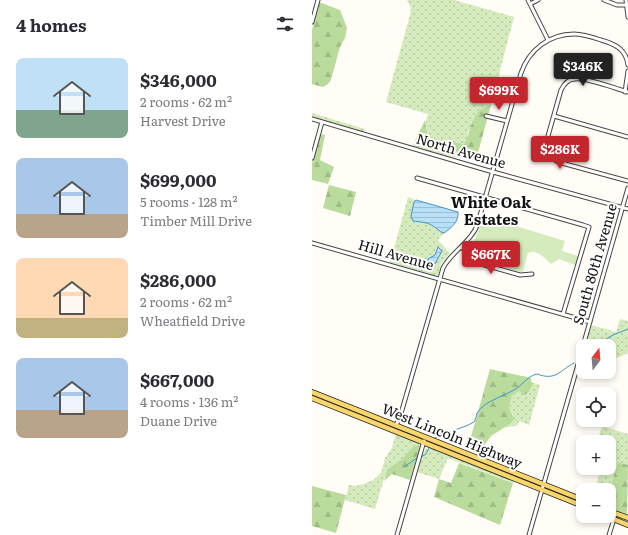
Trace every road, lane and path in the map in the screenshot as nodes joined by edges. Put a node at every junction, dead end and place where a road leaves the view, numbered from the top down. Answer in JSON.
{"nodes":[{"id":1,"x":318,"y":0,"type":"edge"},
{"id":2,"x":528,"y":0,"type":"edge"},
{"id":3,"x":538,"y":0,"type":"edge"},
{"id":4,"x":604,"y":0,"type":"edge"},
{"id":5,"x":626,"y":0,"type":"edge"},
{"id":6,"x":530,"y":4,"type":"junction"},
{"id":7,"x":627,"y":5,"type":"edge"},
{"id":8,"x":628,"y":17,"type":"edge"},
{"id":9,"x":312,"y":22,"type":"edge"},
{"id":10,"x":548,"y":40,"type":"junction"},
{"id":11,"x":628,"y":65,"type":"edge"},
{"id":12,"x":628,"y":71,"type":"edge"},
{"id":13,"x":627,"y":92,"type":"edge"},
{"id":14,"x":486,"y":116,"type":"dead end"},
{"id":15,"x":554,"y":116,"type":"junction"},
{"id":16,"x":312,"y":119,"type":"edge"},
{"id":17,"x":322,"y":122,"type":"junction"},
{"id":18,"x":507,"y":122,"type":"junction"},
{"id":19,"x":628,"y":138,"type":"edge"},
{"id":20,"x":312,"y":158,"type":"edge"},
{"id":21,"x":493,"y":172,"type":"junction"},
{"id":22,"x":417,"y":178,"type":"dead end"},
{"id":23,"x":628,"y":182,"type":"edge"},
{"id":24,"x":628,"y":188,"type":"edge"},
{"id":25,"x":485,"y":197,"type":"junction"},
{"id":26,"x":622,"y":208,"type":"junction"},
{"id":27,"x":628,"y":209,"type":"edge"},
{"id":28,"x":312,"y":243,"type":"edge"},
{"id":29,"x":461,"y":247,"type":"junction"},
{"id":30,"x":532,"y":274,"type":"dead end"},
{"id":31,"x":440,"y":279,"type":"junction"},
{"id":32,"x":563,"y":314,"type":"junction"},
{"id":33,"x":590,"y":322,"type":"junction"},
{"id":34,"x":585,"y":339,"type":"edge"},
{"id":35,"x":576,"y":370,"type":"edge"},
{"id":36,"x":312,"y":392,"type":"edge"},
{"id":37,"x":312,"y":398,"type":"edge"},
{"id":38,"x":394,"y":428,"type":"junction"},
{"id":39,"x":424,"y":440,"type":"junction"},
{"id":40,"x":542,"y":487,"type":"junction"},
{"id":41,"x":576,"y":498,"type":"edge"},
{"id":42,"x":576,"y":503,"type":"edge"},
{"id":43,"x":616,"y":514,"type":"edge"},
{"id":44,"x":628,"y":518,"type":"edge"},
{"id":45,"x":616,"y":520,"type":"edge"},
{"id":46,"x":613,"y":523,"type":"edge"},
{"id":47,"x":628,"y":525,"type":"edge"},
{"id":48,"x":610,"y":533,"type":"edge"},
{"id":49,"x":397,"y":535,"type":"edge"},
{"id":50,"x":529,"y":535,"type":"edge"}],
"edges":[{"from":1,"to":9,"type":"street"},
{"from":2,"to":6,"type":"street"},
{"from":3,"to":6,"type":"street"},
{"from":4,"to":7,"type":"street"},
{"from":5,"to":7,"type":"street"},
{"from":6,"to":10,"type":"street"},
{"from":7,"to":8,"type":"street"},
{"from":10,"to":11,"type":"street"},
{"from":10,"to":18,"type":"street"},
{"from":12,"to":13,"type":"street"},
{"from":13,"to":15,"type":"street"},
{"from":14,"to":18,"type":"street"},
{"from":15,"to":19,"type":"street"},
{"from":15,"to":23,"type":"street"},
{"from":16,"to":17,"type":"street","name":"North Avenue"},
{"from":17,"to":20,"type":"street"},
{"from":17,"to":21,"type":"street","name":"North Avenue"},
{"from":18,"to":21,"type":"street"},
{"from":21,"to":25,"type":"street"},
{"from":21,"to":26,"type":"street","name":"North Avenue"},
{"from":22,"to":25,"type":"street"},
{"from":24,"to":26,"type":"street","name":"South 80th Avenue"},
{"from":25,"to":29,"type":"street"},
{"from":25,"to":32,"type":"street"},
{"from":26,"to":27,"type":"street","name":"North Avenue"},
{"from":26,"to":33,"type":"street","name":"South 80th Avenue"},
{"from":28,"to":31,"type":"street","name":"Hill Avenue"},
{"from":29,"to":30,"type":"street"},
{"from":29,"to":31,"type":"street"},
{"from":31,"to":32,"type":"street","name":"Hill Avenue"},
{"from":31,"to":38,"type":"street"},
{"from":32,"to":33,"type":"street","name":"Hill Avenue"},
{"from":33,"to":34,"type":"street","name":"South 80th Avenue"},
{"from":35,"to":40,"type":"street","name":"South 80th Avenue"},
{"from":36,"to":38,"type":"main road","name":"West Lincoln Highway"},
{"from":37,"to":38,"type":"main road","name":"West Lincoln Highway"},
{"from":38,"to":39,"type":"main road","name":"West Lincoln Highway"},
{"from":39,"to":40,"type":"main road","name":"West Lincoln Highway"},
{"from":39,"to":49,"type":"street"},
{"from":40,"to":41,"type":"main road","name":"West Lincoln Highway"},
{"from":40,"to":42,"type":"main road","name":"West Lincoln Highway"},
{"from":40,"to":50,"type":"street","name":"South 80th Avenue"},
{"from":43,"to":44,"type":"main road"},
{"from":45,"to":47,"type":"main road"},
{"from":46,"to":48,"type":"street"}]}
